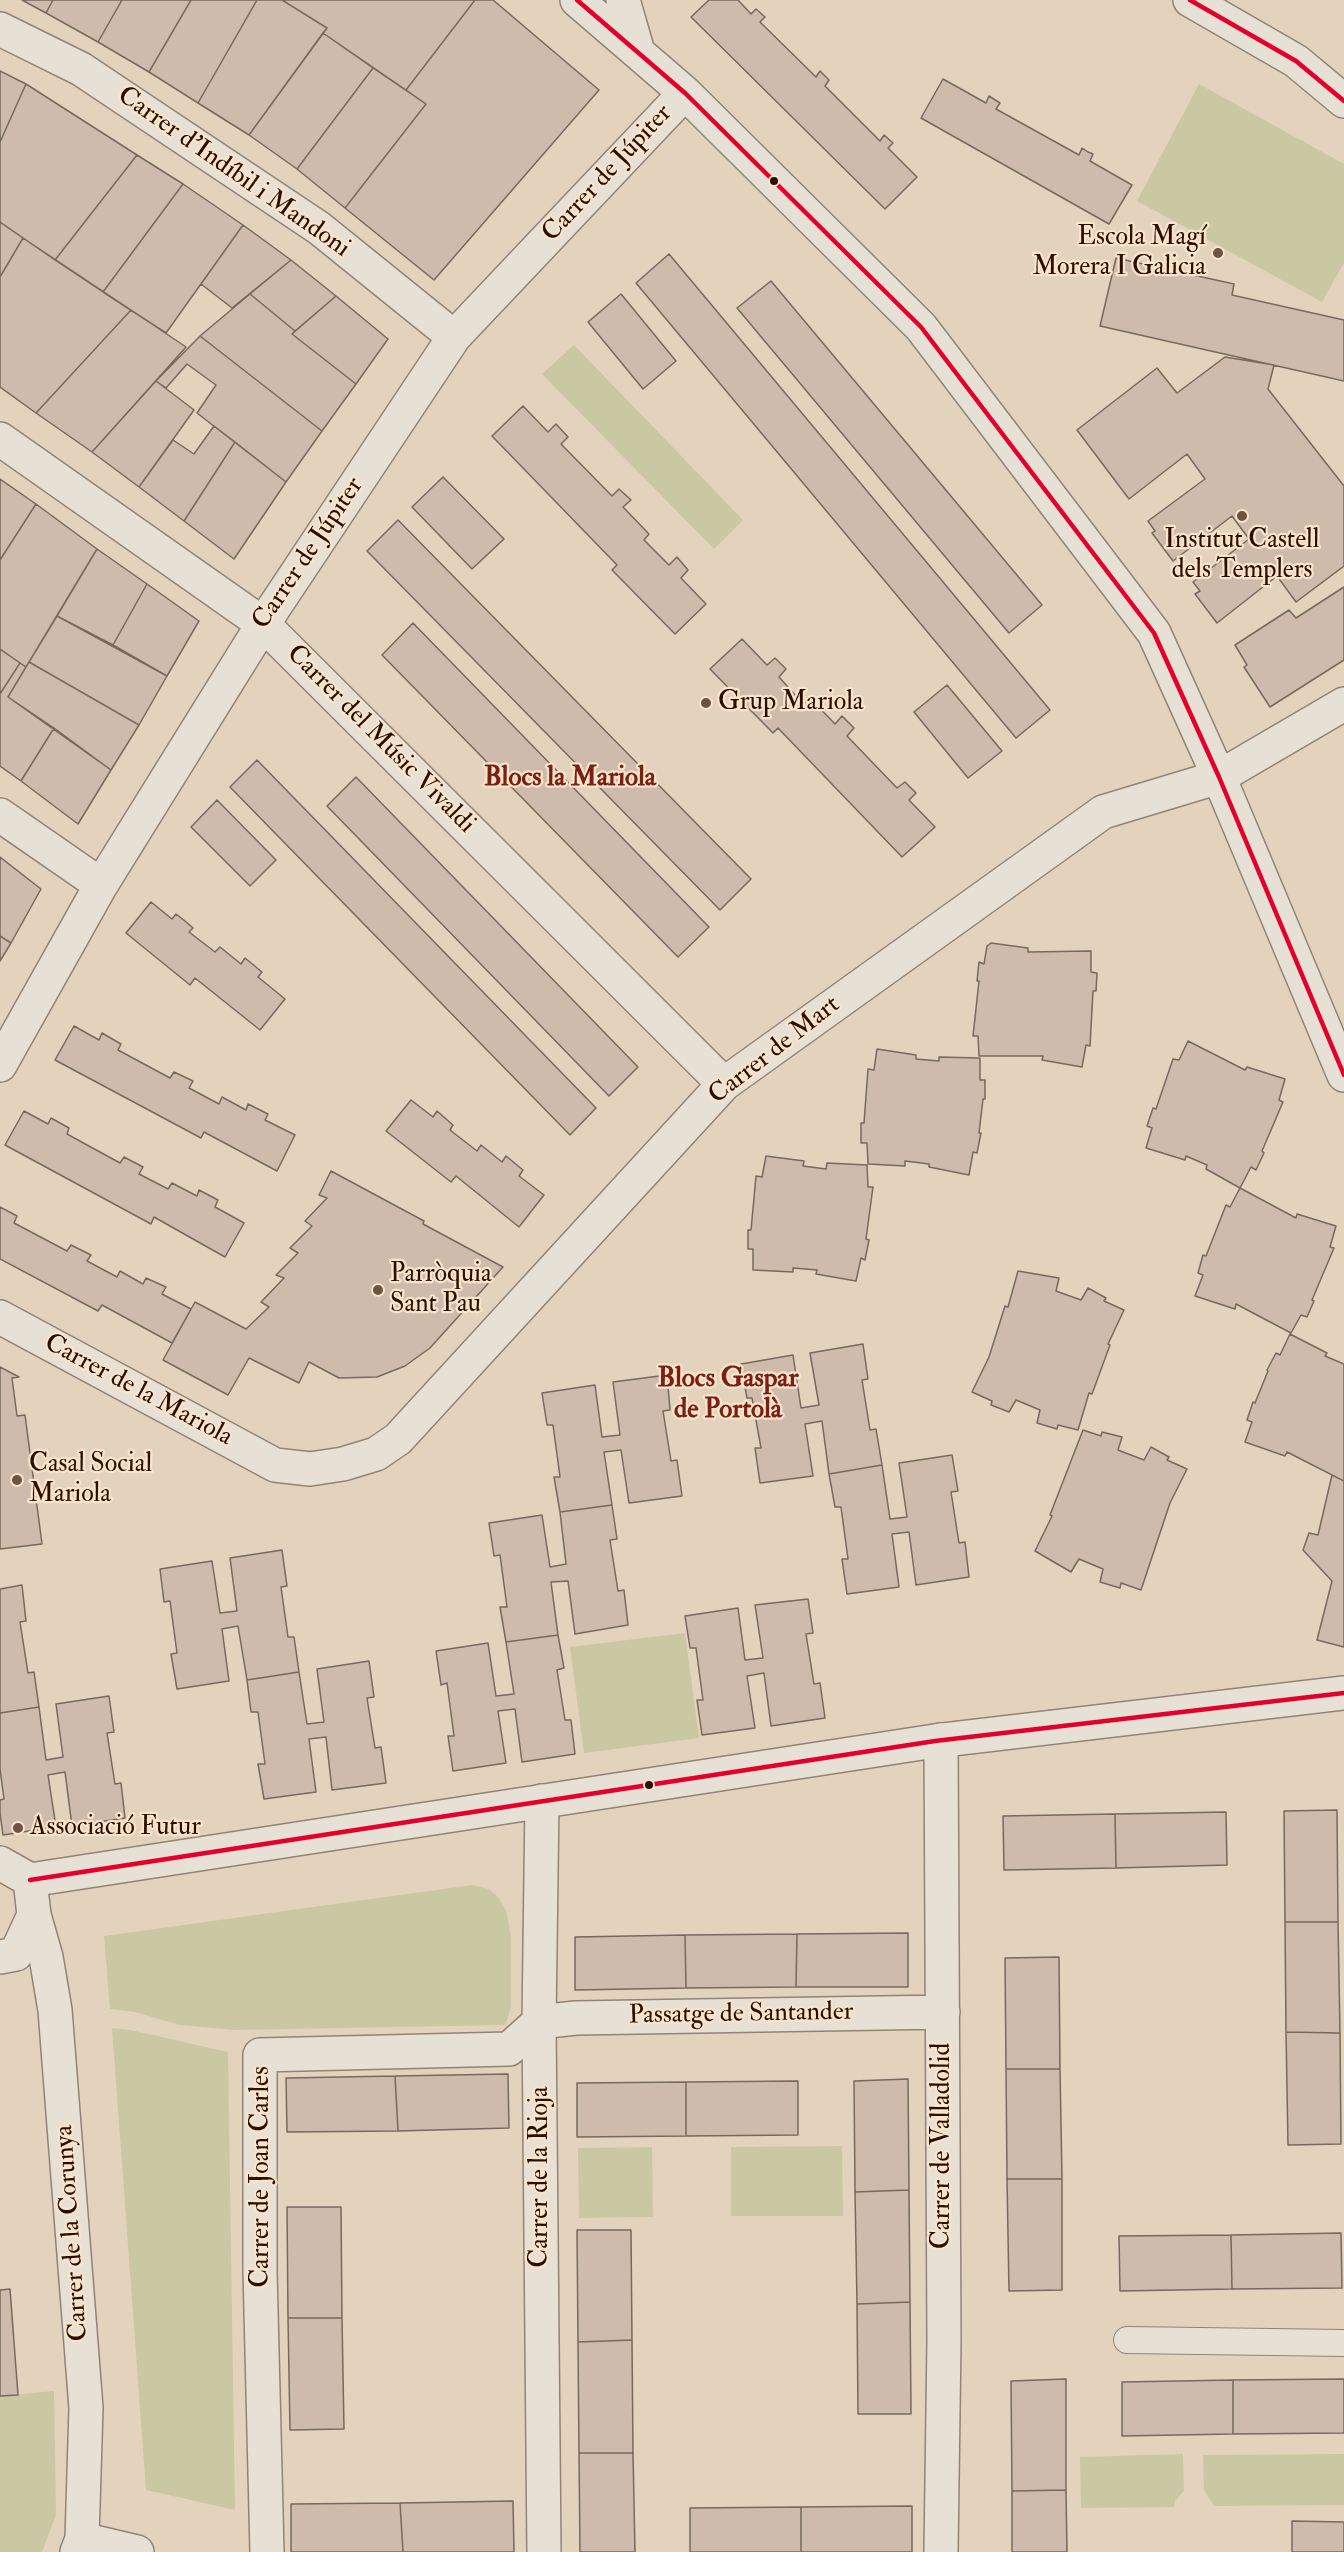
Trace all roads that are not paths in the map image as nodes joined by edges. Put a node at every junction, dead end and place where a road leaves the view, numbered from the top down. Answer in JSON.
{"nodes":[{"id":1,"x":577,"y":0,"type":"edge"},
{"id":2,"x":623,"y":0,"type":"edge"},
{"id":3,"x":1190,"y":0,"type":"edge"},
{"id":4,"x":0,"y":29,"type":"edge"},
{"id":5,"x":638,"y":52,"type":"junction"},
{"id":6,"x":685,"y":93,"type":"junction"},
{"id":7,"x":1344,"y":101,"type":"edge"},
{"id":8,"x":454,"y":337,"type":"junction"},
{"id":9,"x":0,"y":439,"type":"edge"},
{"id":10,"x":263,"y":624,"type":"junction"},
{"id":11,"x":1344,"y":705,"type":"edge"},
{"id":12,"x":1220,"y":777,"type":"junction"},
{"id":13,"x":0,"y":815,"type":"edge"},
{"id":14,"x":101,"y":885,"type":"junction"},
{"id":15,"x":0,"y":1065,"type":"edge"},
{"id":16,"x":1344,"y":1075,"type":"edge"},
{"id":17,"x":723,"y":1083,"type":"junction"},
{"id":18,"x":0,"y":1317,"type":"edge"},
{"id":19,"x":275,"y":1465,"type":"joint"},
{"id":20,"x":1344,"y":1693,"type":"edge"},
{"id":21,"x":941,"y":1740,"type":"junction"},
{"id":22,"x":542,"y":1801,"type":"junction"},
{"id":23,"x":0,"y":1863,"type":"edge"},
{"id":24,"x":30,"y":1880,"type":"junction"},
{"id":25,"x":34,"y":1915,"type":"junction"},
{"id":26,"x":0,"y":1957,"type":"edge"},
{"id":27,"x":943,"y":2012,"type":"junction"},
{"id":28,"x":539,"y":2022,"type":"junction"},
{"id":29,"x":1127,"y":2340,"type":"dead end"},
{"id":30,"x":1344,"y":2343,"type":"edge"},
{"id":31,"x":80,"y":2546,"type":"edge"},
{"id":32,"x":137,"y":2552,"type":"edge"},
{"id":33,"x":267,"y":2552,"type":"edge"},
{"id":34,"x":544,"y":2552,"type":"edge"},
{"id":35,"x":940,"y":2552,"type":"edge"}],
"edges":[{"from":1,"to":5,"type":"street"},
{"from":2,"to":5,"type":"street"},
{"from":3,"to":7,"type":"street"},
{"from":4,"to":8,"type":"street","name":"Carrer d'Indíbil i Mandoni"},
{"from":5,"to":6,"type":"street"},
{"from":6,"to":8,"type":"street","name":"Carrer de Júpiter"},
{"from":6,"to":12,"type":"street"},
{"from":8,"to":10,"type":"street","name":"Carrer de Júpiter"},
{"from":9,"to":10,"type":"street","name":"Carrer del Músic Vivaldi"},
{"from":10,"to":14,"type":"street","name":"Carrer de Júpiter"},
{"from":10,"to":17,"type":"street","name":"Carrer del Músic Vivaldi"},
{"from":11,"to":12,"type":"street","name":"Carrer de Mart"},
{"from":12,"to":16,"type":"street"},
{"from":12,"to":17,"type":"street","name":"Carrer de Mart"},
{"from":13,"to":14,"type":"street"},
{"from":14,"to":15,"type":"street","name":"Carrer de Júpiter"},
{"from":17,"to":19,"type":"street","name":"Carrer de Mart"},
{"from":18,"to":19,"type":"street","name":"Carrer de la Mariola"},
{"from":20,"to":21,"type":"street"},
{"from":21,"to":22,"type":"street"},
{"from":21,"to":27,"type":"street","name":"Carrer de Valladolid"},
{"from":22,"to":24,"type":"street"},
{"from":22,"to":28,"type":"street","name":"Carrer de la Rioja"},
{"from":23,"to":24,"type":"street"},
{"from":24,"to":25,"type":"street","name":"Carrer de la Corunya"},
{"from":25,"to":26,"type":"street"},
{"from":25,"to":31,"type":"street","name":"Carrer de la Corunya"},
{"from":27,"to":28,"type":"street","name":"Passatge de Santander"},
{"from":27,"to":35,"type":"street","name":"Carrer de Valladolid"},
{"from":28,"to":33,"type":"street","name":"Carrer de Joan Carles"},
{"from":28,"to":34,"type":"street","name":"Carrer de la Rioja"},
{"from":29,"to":30,"type":"lane"},
{"from":31,"to":32,"type":"street"}]}
